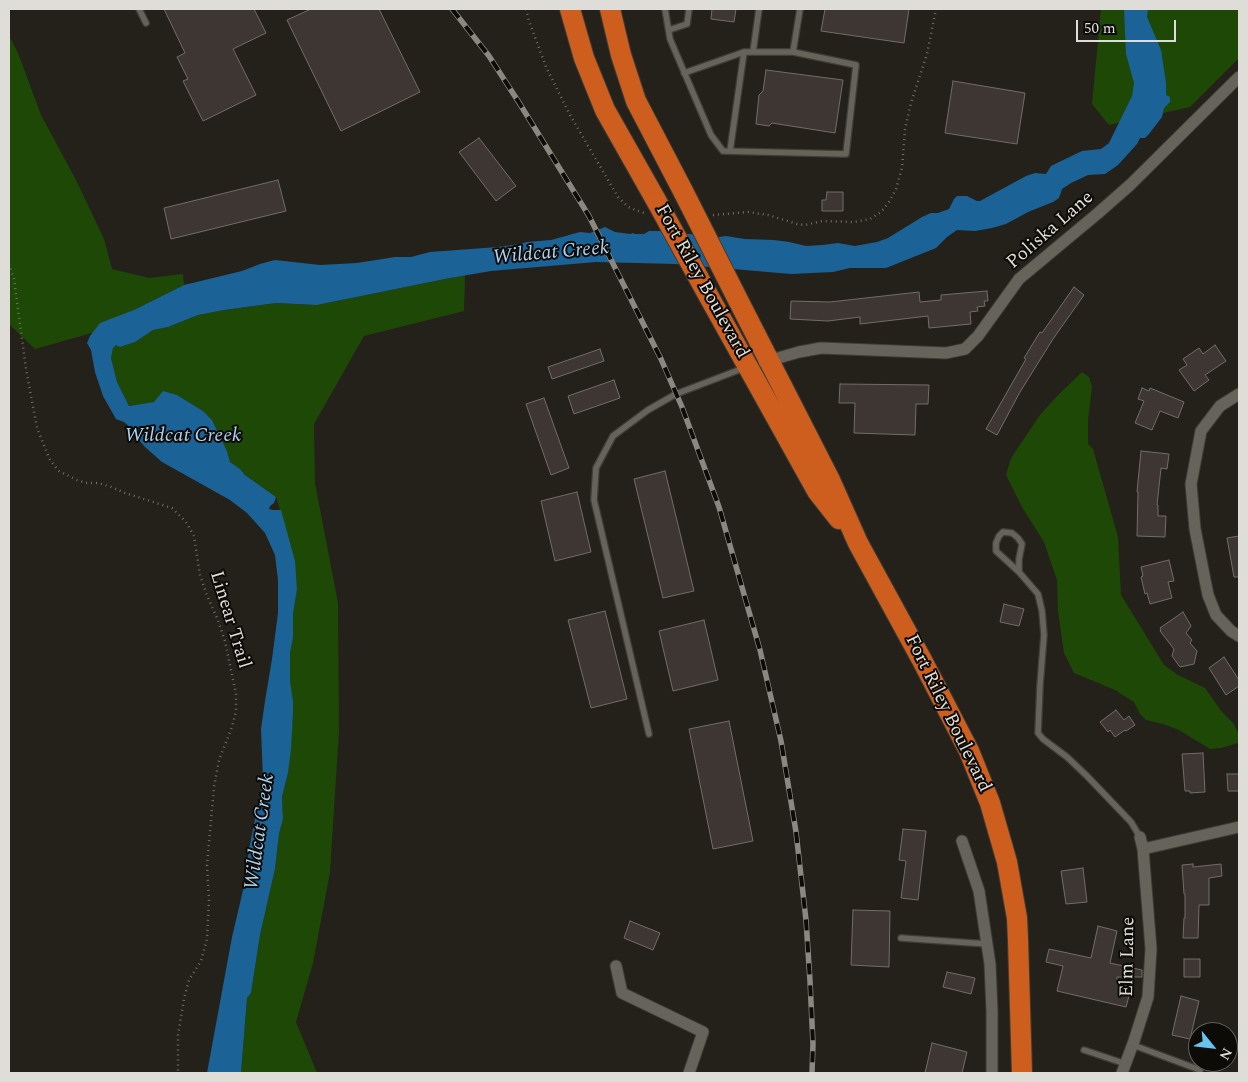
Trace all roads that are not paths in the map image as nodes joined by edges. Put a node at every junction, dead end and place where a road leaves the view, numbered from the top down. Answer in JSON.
{"nodes":[{"id":1,"x":139,"y":9,"type":"edge"},
{"id":2,"x":570,"y":9,"type":"edge"},
{"id":3,"x":610,"y":9,"type":"edge"},
{"id":4,"x":665,"y":9,"type":"edge"},
{"id":5,"x":689,"y":9,"type":"edge"},
{"id":6,"x":759,"y":9,"type":"edge"},
{"id":7,"x":800,"y":9,"type":"edge"},
{"id":8,"x":146,"y":23,"type":"dead end"},
{"id":9,"x":669,"y":30,"type":"junction"},
{"id":10,"x":744,"y":52,"type":"junction"},
{"id":11,"x":753,"y":52,"type":"junction"},
{"id":12,"x":793,"y":52,"type":"junction"},
{"id":13,"x":684,"y":73,"type":"junction"},
{"id":14,"x":1239,"y":77,"type":"edge"},
{"id":15,"x":730,"y":151,"type":"junction"},
{"id":16,"x":769,"y":361,"type":"junction"},
{"id":17,"x":748,"y":366,"type":"junction"},
{"id":18,"x":1239,"y":394,"type":"edge"},
{"id":19,"x":858,"y":543,"type":"junction"},
{"id":20,"x":1019,"y":572,"type":"junction"},
{"id":21,"x":1239,"y":636,"type":"edge"},
{"id":22,"x":649,"y":734,"type":"dead end"},
{"id":23,"x":1239,"y":827,"type":"edge"},
{"id":24,"x":1140,"y":837,"type":"joint"},
{"id":25,"x":962,"y":841,"type":"dead end"},
{"id":26,"x":1142,"y":849,"type":"junction"},
{"id":27,"x":901,"y":938,"type":"dead end"},
{"id":28,"x":987,"y":944,"type":"junction"},
{"id":29,"x":616,"y":966,"type":"dead end"},
{"id":30,"x":1133,"y":1045,"type":"junction"},
{"id":31,"x":1084,"y":1050,"type":"dead end"},
{"id":32,"x":1188,"y":1066,"type":"edge"},
{"id":33,"x":1124,"y":1069,"type":"edge"},
{"id":34,"x":688,"y":1073,"type":"edge"},
{"id":35,"x":992,"y":1073,"type":"edge"},
{"id":36,"x":1022,"y":1073,"type":"edge"}],
"edges":[{"from":1,"to":8,"type":"lane"},
{"from":2,"to":17,"type":"highway","name":"Fort Riley Boulevard","bridge":true},
{"from":3,"to":16,"type":"highway","name":"Fort Riley Boulevard","bridge":true},
{"from":4,"to":9,"type":"lane"},
{"from":5,"to":9,"type":"lane"},
{"from":6,"to":11,"type":"lane"},
{"from":7,"to":12,"type":"lane"},
{"from":9,"to":13,"type":"lane"},
{"from":10,"to":11,"type":"lane"},
{"from":10,"to":13,"type":"lane"},
{"from":10,"to":15,"type":"lane"},
{"from":11,"to":12,"type":"lane"},
{"from":12,"to":15,"type":"lane"},
{"from":13,"to":15,"type":"lane"},
{"from":14,"to":16,"type":"street","name":"Poliska Lane"},
{"from":16,"to":17,"type":"street","name":"Poliska Lane"},
{"from":16,"to":19,"type":"highway","name":"Fort Riley Boulevard"},
{"from":17,"to":19,"type":"highway","name":"Fort Riley Boulevard"},
{"from":17,"to":22,"type":"lane"},
{"from":18,"to":21,"type":"street"},
{"from":19,"to":36,"type":"highway","name":"Fort Riley Boulevard"},
{"from":20,"to":20,"type":"lane"},
{"from":20,"to":24,"type":"lane"},
{"from":23,"to":26,"type":"street"},
{"from":24,"to":26,"type":"street","name":"Elm Lane"},
{"from":25,"to":28,"type":"street"},
{"from":26,"to":30,"type":"street","name":"Elm Lane"},
{"from":27,"to":28,"type":"lane"},
{"from":28,"to":35,"type":"street"},
{"from":29,"to":34,"type":"street"},
{"from":30,"to":32,"type":"lane"},
{"from":30,"to":33,"type":"street","name":"Elm Lane"},
{"from":31,"to":33,"type":"lane"}]}
